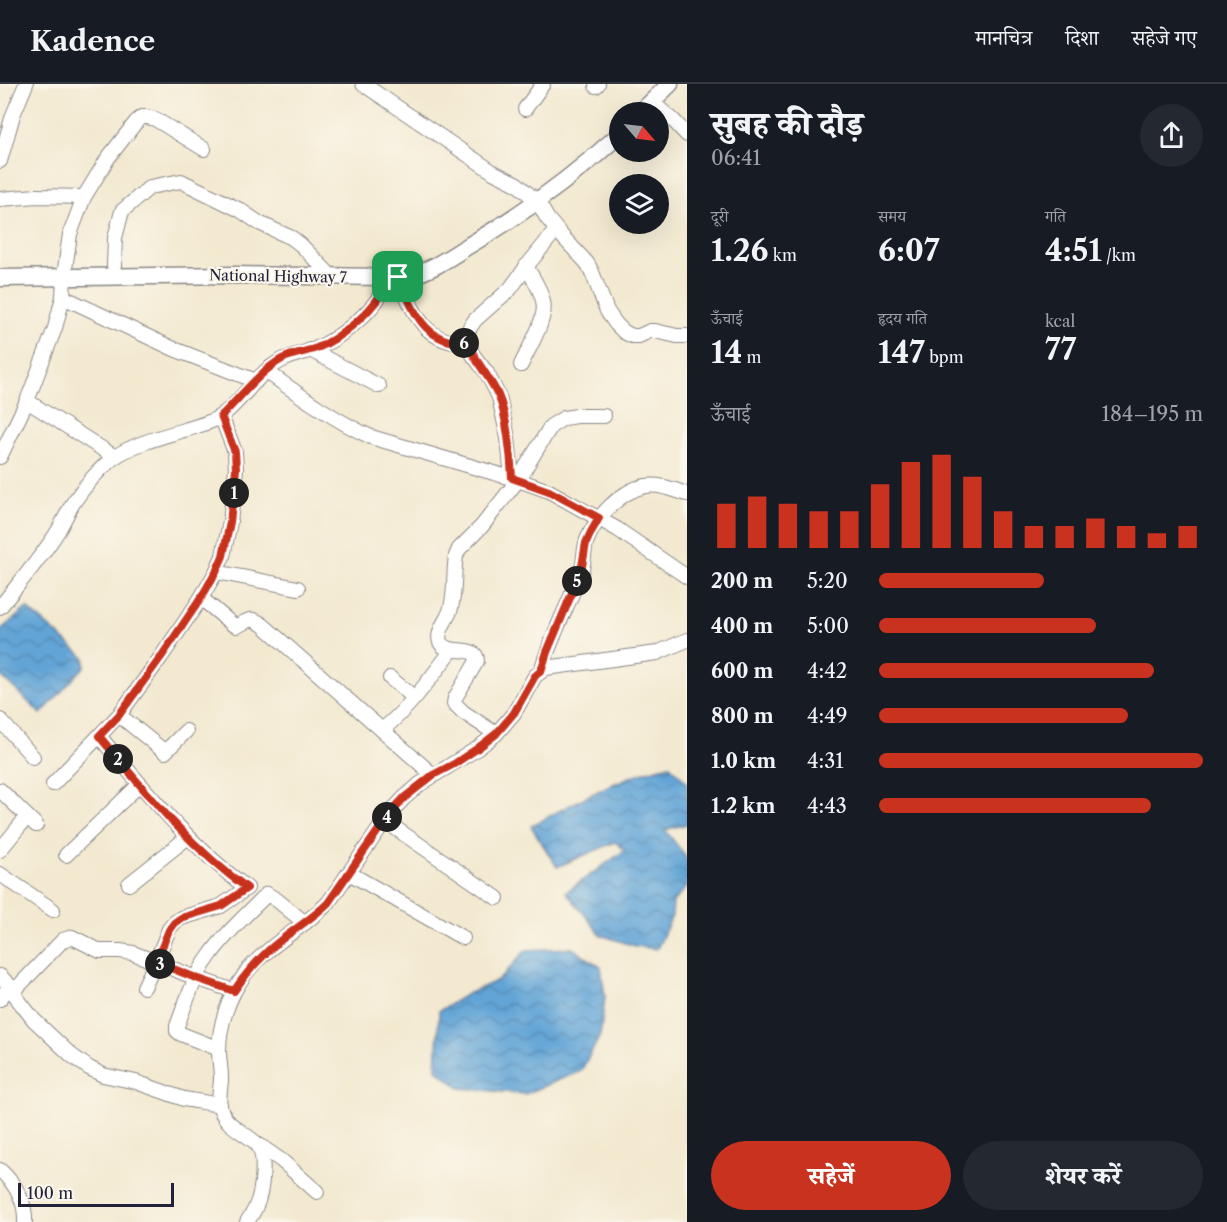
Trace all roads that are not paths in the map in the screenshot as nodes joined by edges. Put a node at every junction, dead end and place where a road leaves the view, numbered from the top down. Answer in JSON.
{"nodes":[{"id":1,"x":26,"y":84,"type":"edge"},
{"id":2,"x":363,"y":84,"type":"edge"},
{"id":3,"x":543,"y":84,"type":"edge"},
{"id":4,"x":670,"y":84,"type":"edge"},
{"id":5,"x":652,"y":102,"type":"edge"},
{"id":6,"x":525,"y":108,"type":"dead end"},
{"id":7,"x":669,"y":118,"type":"edge"},
{"id":8,"x":687,"y":135,"type":"edge"},
{"id":9,"x":609,"y":144,"type":"edge"},
{"id":10,"x":204,"y":149,"type":"dead end"},
{"id":11,"x":0,"y":161,"type":"edge"},
{"id":12,"x":84,"y":197,"type":"junction"},
{"id":13,"x":0,"y":199,"type":"edge"},
{"id":14,"x":538,"y":202,"type":"junction"},
{"id":15,"x":556,"y":230,"type":"junction"},
{"id":16,"x":114,"y":266,"type":"dead end"},
{"id":17,"x":526,"y":266,"type":"junction"},
{"id":18,"x":64,"y":276,"type":"junction"},
{"id":19,"x":332,"y":277,"type":"junction"},
{"id":20,"x":393,"y":277,"type":"junction"},
{"id":21,"x":0,"y":278,"type":"edge"},
{"id":22,"x":63,"y":297,"type":"junction"},
{"id":23,"x":687,"y":336,"type":"edge"},
{"id":24,"x":468,"y":343,"type":"junction"},
{"id":25,"x":310,"y":350,"type":"junction"},
{"id":26,"x":521,"y":364,"type":"dead end"},
{"id":27,"x":261,"y":376,"type":"junction"},
{"id":28,"x":379,"y":386,"type":"dead end"},
{"id":29,"x":27,"y":401,"type":"junction"},
{"id":30,"x":221,"y":416,"type":"junction"},
{"id":31,"x":604,"y":416,"type":"dead end"},
{"id":32,"x":0,"y":457,"type":"edge"},
{"id":33,"x":115,"y":457,"type":"junction"},
{"id":34,"x":515,"y":479,"type":"junction"},
{"id":35,"x":687,"y":494,"type":"edge"},
{"id":36,"x":599,"y":518,"type":"junction"},
{"id":37,"x":216,"y":572,"type":"junction"},
{"id":38,"x":687,"y":577,"type":"edge"},
{"id":39,"x":298,"y":588,"type":"dead end"},
{"id":40,"x":201,"y":598,"type":"junction"},
{"id":41,"x":0,"y":607,"type":"edge"},
{"id":42,"x":687,"y":640,"type":"edge"},
{"id":43,"x":452,"y":650,"type":"junction"},
{"id":44,"x":541,"y":671,"type":"junction"},
{"id":45,"x":390,"y":678,"type":"dead end"},
{"id":46,"x":415,"y":698,"type":"junction"},
{"id":47,"x":119,"y":715,"type":"junction"},
{"id":48,"x":0,"y":720,"type":"edge"},
{"id":49,"x":382,"y":730,"type":"junction"},
{"id":50,"x":186,"y":732,"type":"dead end"},
{"id":51,"x":496,"y":734,"type":"junction"},
{"id":52,"x":99,"y":736,"type":"junction"},
{"id":53,"x":33,"y":757,"type":"dead end"},
{"id":54,"x":433,"y":775,"type":"junction"},
{"id":55,"x":53,"y":784,"type":"dead end"},
{"id":56,"x":140,"y":784,"type":"junction"},
{"id":57,"x":0,"y":790,"type":"edge"},
{"id":58,"x":385,"y":821,"type":"junction"},
{"id":59,"x":188,"y":837,"type":"junction"},
{"id":60,"x":0,"y":850,"type":"edge"},
{"id":61,"x":66,"y":855,"type":"dead end"},
{"id":62,"x":349,"y":873,"type":"junction"},
{"id":63,"x":0,"y":874,"type":"edge"},
{"id":64,"x":129,"y":884,"type":"dead end"},
{"id":65,"x":497,"y":898,"type":"dead end"},
{"id":66,"x":52,"y":910,"type":"dead end"},
{"id":67,"x":305,"y":923,"type":"junction"},
{"id":68,"x":463,"y":938,"type":"dead end"},
{"id":69,"x":156,"y":962,"type":"junction"},
{"id":70,"x":196,"y":978,"type":"junction"},
{"id":71,"x":8,"y":984,"type":"edge"},
{"id":72,"x":144,"y":987,"type":"dead end"},
{"id":73,"x":234,"y":991,"type":"junction"},
{"id":74,"x":0,"y":999,"type":"edge"},
{"id":75,"x":219,"y":1049,"type":"junction"},
{"id":76,"x":220,"y":1105,"type":"junction"},
{"id":77,"x":258,"y":1145,"type":"junction"},
{"id":78,"x":0,"y":1170,"type":"edge"},
{"id":79,"x":317,"y":1192,"type":"dead end"},
{"id":80,"x":25,"y":1222,"type":"edge"},
{"id":81,"x":247,"y":1222,"type":"edge"}],
"edges":[{"from":1,"to":11,"type":"street"},
{"from":2,"to":14,"type":"street"},
{"from":3,"to":6,"type":"street"},
{"from":4,"to":5,"type":"main road"},
{"from":7,"to":8,"type":"street"},
{"from":9,"to":14,"type":"main road","name":"National Highway 7"},
{"from":10,"to":12,"type":"street"},
{"from":12,"to":13,"type":"street"},
{"from":12,"to":18,"type":"street"},
{"from":14,"to":15,"type":"street"},
{"from":14,"to":20,"type":"main road","name":"National Highway 7"},
{"from":15,"to":17,"type":"street"},
{"from":15,"to":23,"type":"street"},
{"from":16,"to":19,"type":"street"},
{"from":17,"to":24,"type":"street"},
{"from":17,"to":26,"type":"street"},
{"from":18,"to":19,"type":"main road","name":"National Highway 7"},
{"from":18,"to":21,"type":"main road","name":"National Highway 7"},
{"from":18,"to":22,"type":"street"},
{"from":19,"to":20,"type":"main road","name":"National Highway 7"},
{"from":20,"to":24,"type":"street"},
{"from":20,"to":25,"type":"street"},
{"from":22,"to":27,"type":"street"},
{"from":22,"to":29,"type":"street"},
{"from":24,"to":34,"type":"street"},
{"from":25,"to":27,"type":"street"},
{"from":25,"to":28,"type":"street"},
{"from":27,"to":30,"type":"street"},
{"from":27,"to":34,"type":"street"},
{"from":29,"to":32,"type":"street"},
{"from":29,"to":33,"type":"street"},
{"from":30,"to":33,"type":"street"},
{"from":30,"to":37,"type":"street"},
{"from":31,"to":34,"type":"street"},
{"from":33,"to":41,"type":"street"},
{"from":34,"to":36,"type":"street"},
{"from":34,"to":43,"type":"street"},
{"from":35,"to":36,"type":"street"},
{"from":36,"to":38,"type":"street"},
{"from":36,"to":44,"type":"street"},
{"from":37,"to":39,"type":"street"},
{"from":37,"to":40,"type":"street"},
{"from":40,"to":47,"type":"street"},
{"from":40,"to":49,"type":"street"},
{"from":42,"to":44,"type":"street"},
{"from":43,"to":46,"type":"street"},
{"from":43,"to":51,"type":"street"},
{"from":44,"to":51,"type":"street"},
{"from":45,"to":46,"type":"street"},
{"from":46,"to":49,"type":"street"},
{"from":47,"to":50,"type":"street"},
{"from":47,"to":52,"type":"street"},
{"from":48,"to":53,"type":"street"},
{"from":49,"to":54,"type":"street"},
{"from":51,"to":54,"type":"street"},
{"from":52,"to":55,"type":"street"},
{"from":52,"to":56,"type":"street"},
{"from":54,"to":58,"type":"street"},
{"from":56,"to":59,"type":"street"},
{"from":56,"to":61,"type":"street"},
{"from":57,"to":60,"type":"street"},
{"from":58,"to":62,"type":"street"},
{"from":58,"to":65,"type":"street"},
{"from":59,"to":64,"type":"street"},
{"from":59,"to":69,"type":"street"},
{"from":62,"to":67,"type":"street"},
{"from":62,"to":68,"type":"street"},
{"from":63,"to":66,"type":"street"},
{"from":67,"to":70,"type":"street"},
{"from":67,"to":73,"type":"street"},
{"from":69,"to":70,"type":"street"},
{"from":69,"to":71,"type":"street"},
{"from":69,"to":72,"type":"street"},
{"from":70,"to":73,"type":"street"},
{"from":70,"to":75,"type":"street"},
{"from":71,"to":74,"type":"street"},
{"from":71,"to":76,"type":"street"},
{"from":73,"to":75,"type":"street"},
{"from":75,"to":76,"type":"street"},
{"from":76,"to":77,"type":"street"},
{"from":77,"to":79,"type":"street"},
{"from":77,"to":81,"type":"street"},
{"from":78,"to":80,"type":"street"}]}
